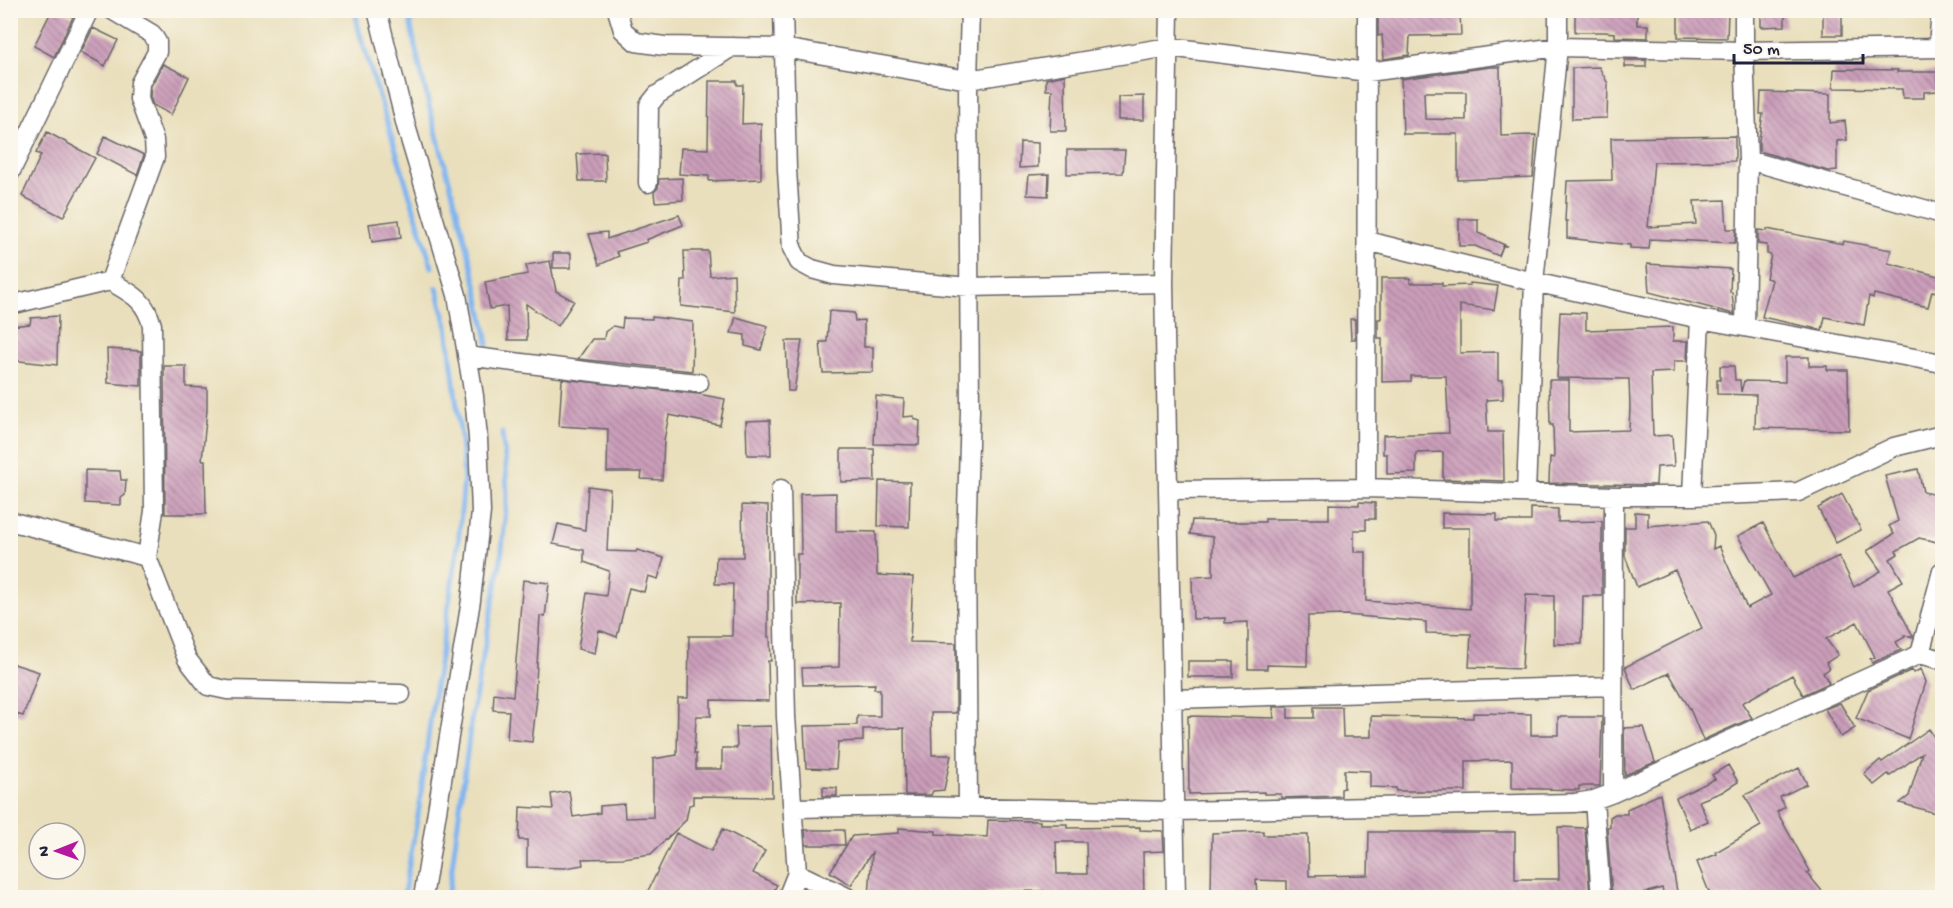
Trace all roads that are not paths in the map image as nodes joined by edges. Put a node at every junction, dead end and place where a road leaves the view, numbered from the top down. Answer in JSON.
{"nodes":[{"id":1,"x":89,"y":10,"type":"edge"},
{"id":2,"x":112,"y":10,"type":"edge"},
{"id":3,"x":377,"y":10,"type":"edge"},
{"id":4,"x":617,"y":10,"type":"edge"},
{"id":5,"x":783,"y":10,"type":"edge"},
{"id":6,"x":970,"y":10,"type":"edge"},
{"id":7,"x":1169,"y":10,"type":"edge"},
{"id":8,"x":1366,"y":10,"type":"edge"},
{"id":9,"x":1558,"y":10,"type":"edge"},
{"id":10,"x":1744,"y":10,"type":"edge"},
{"id":11,"x":1941,"y":10,"type":"edge"},
{"id":12,"x":732,"y":47,"type":"junction"},
{"id":13,"x":1169,"y":47,"type":"junction"},
{"id":14,"x":1558,"y":47,"type":"junction"},
{"id":15,"x":783,"y":48,"type":"junction"},
{"id":16,"x":1940,"y":48,"type":"edge"},
{"id":17,"x":1744,"y":51,"type":"junction"},
{"id":18,"x":1368,"y":72,"type":"junction"},
{"id":19,"x":968,"y":80,"type":"junction"},
{"id":20,"x":1748,"y":160,"type":"junction"},
{"id":21,"x":10,"y":173,"type":"edge"},
{"id":22,"x":648,"y":183,"type":"dead end"},
{"id":23,"x":1942,"y":214,"type":"edge"},
{"id":24,"x":1367,"y":241,"type":"junction"},
{"id":25,"x":110,"y":282,"type":"junction"},
{"id":26,"x":1534,"y":282,"type":"junction"},
{"id":27,"x":1164,"y":283,"type":"junction"},
{"id":28,"x":969,"y":287,"type":"junction"},
{"id":29,"x":10,"y":304,"type":"edge"},
{"id":30,"x":1700,"y":319,"type":"junction"},
{"id":31,"x":1745,"y":327,"type":"junction"},
{"id":32,"x":467,"y":356,"type":"junction"},
{"id":33,"x":1942,"y":363,"type":"edge"},
{"id":34,"x":699,"y":383,"type":"dead end"},
{"id":35,"x":1942,"y":435,"type":"edge"},
{"id":36,"x":1366,"y":488,"type":"junction"},
{"id":37,"x":781,"y":489,"type":"dead end"},
{"id":38,"x":1169,"y":490,"type":"junction"},
{"id":39,"x":1527,"y":493,"type":"junction"},
{"id":40,"x":1614,"y":496,"type":"junction"},
{"id":41,"x":1692,"y":496,"type":"junction"},
{"id":42,"x":10,"y":520,"type":"edge"},
{"id":43,"x":147,"y":557,"type":"junction"},
{"id":44,"x":1942,"y":571,"type":"edge"},
{"id":45,"x":1920,"y":654,"type":"junction"},
{"id":46,"x":1942,"y":660,"type":"edge"},
{"id":47,"x":1613,"y":686,"type":"junction"},
{"id":48,"x":401,"y":694,"type":"dead end"},
{"id":49,"x":1172,"y":699,"type":"junction"},
{"id":50,"x":1613,"y":793,"type":"junction"},
{"id":51,"x":1594,"y":800,"type":"junction"},
{"id":52,"x":968,"y":807,"type":"junction"},
{"id":53,"x":793,"y":808,"type":"junction"},
{"id":54,"x":1174,"y":811,"type":"junction"},
{"id":55,"x":798,"y":873,"type":"junction"},
{"id":56,"x":423,"y":897,"type":"edge"},
{"id":57,"x":786,"y":897,"type":"edge"},
{"id":58,"x":849,"y":897,"type":"edge"},
{"id":59,"x":1176,"y":897,"type":"edge"},
{"id":60,"x":1601,"y":897,"type":"edge"}],
"edges":[{"from":1,"to":21,"type":"street"},
{"from":2,"to":25,"type":"street"},
{"from":3,"to":32,"type":"street"},
{"from":4,"to":12,"type":"street"},
{"from":5,"to":15,"type":"street"},
{"from":6,"to":19,"type":"street"},
{"from":7,"to":13,"type":"street"},
{"from":8,"to":18,"type":"street"},
{"from":9,"to":14,"type":"street"},
{"from":10,"to":17,"type":"street"},
{"from":11,"to":16,"type":"street"},
{"from":12,"to":15,"type":"street"},
{"from":12,"to":22,"type":"street"},
{"from":13,"to":18,"type":"street"},
{"from":13,"to":19,"type":"street"},
{"from":13,"to":27,"type":"street"},
{"from":14,"to":17,"type":"street"},
{"from":14,"to":18,"type":"street"},
{"from":14,"to":26,"type":"street"},
{"from":15,"to":19,"type":"street"},
{"from":15,"to":28,"type":"street"},
{"from":16,"to":17,"type":"street"},
{"from":17,"to":20,"type":"street"},
{"from":18,"to":24,"type":"street"},
{"from":19,"to":28,"type":"street"},
{"from":20,"to":23,"type":"street"},
{"from":20,"to":31,"type":"street"},
{"from":24,"to":26,"type":"street"},
{"from":24,"to":36,"type":"street"},
{"from":25,"to":29,"type":"street"},
{"from":25,"to":43,"type":"street"},
{"from":26,"to":30,"type":"street"},
{"from":26,"to":39,"type":"street"},
{"from":27,"to":28,"type":"street"},
{"from":27,"to":38,"type":"street"},
{"from":28,"to":52,"type":"street"},
{"from":30,"to":31,"type":"street"},
{"from":30,"to":41,"type":"street"},
{"from":31,"to":33,"type":"street"},
{"from":32,"to":34,"type":"street"},
{"from":32,"to":56,"type":"street"},
{"from":35,"to":41,"type":"street"},
{"from":36,"to":38,"type":"street"},
{"from":36,"to":39,"type":"street"},
{"from":37,"to":53,"type":"street"},
{"from":38,"to":49,"type":"street"},
{"from":39,"to":40,"type":"street"},
{"from":40,"to":41,"type":"street"},
{"from":40,"to":47,"type":"street"},
{"from":42,"to":43,"type":"street"},
{"from":43,"to":48,"type":"street"},
{"from":44,"to":45,"type":"street"},
{"from":45,"to":46,"type":"street"},
{"from":45,"to":50,"type":"street"},
{"from":47,"to":49,"type":"street"},
{"from":47,"to":50,"type":"street"},
{"from":49,"to":54,"type":"street"},
{"from":50,"to":51,"type":"street"},
{"from":51,"to":54,"type":"street"},
{"from":51,"to":60,"type":"street"},
{"from":52,"to":53,"type":"street"},
{"from":52,"to":54,"type":"street"},
{"from":53,"to":55,"type":"street"},
{"from":54,"to":59,"type":"street"},
{"from":55,"to":57,"type":"street"},
{"from":55,"to":58,"type":"street"}]}
